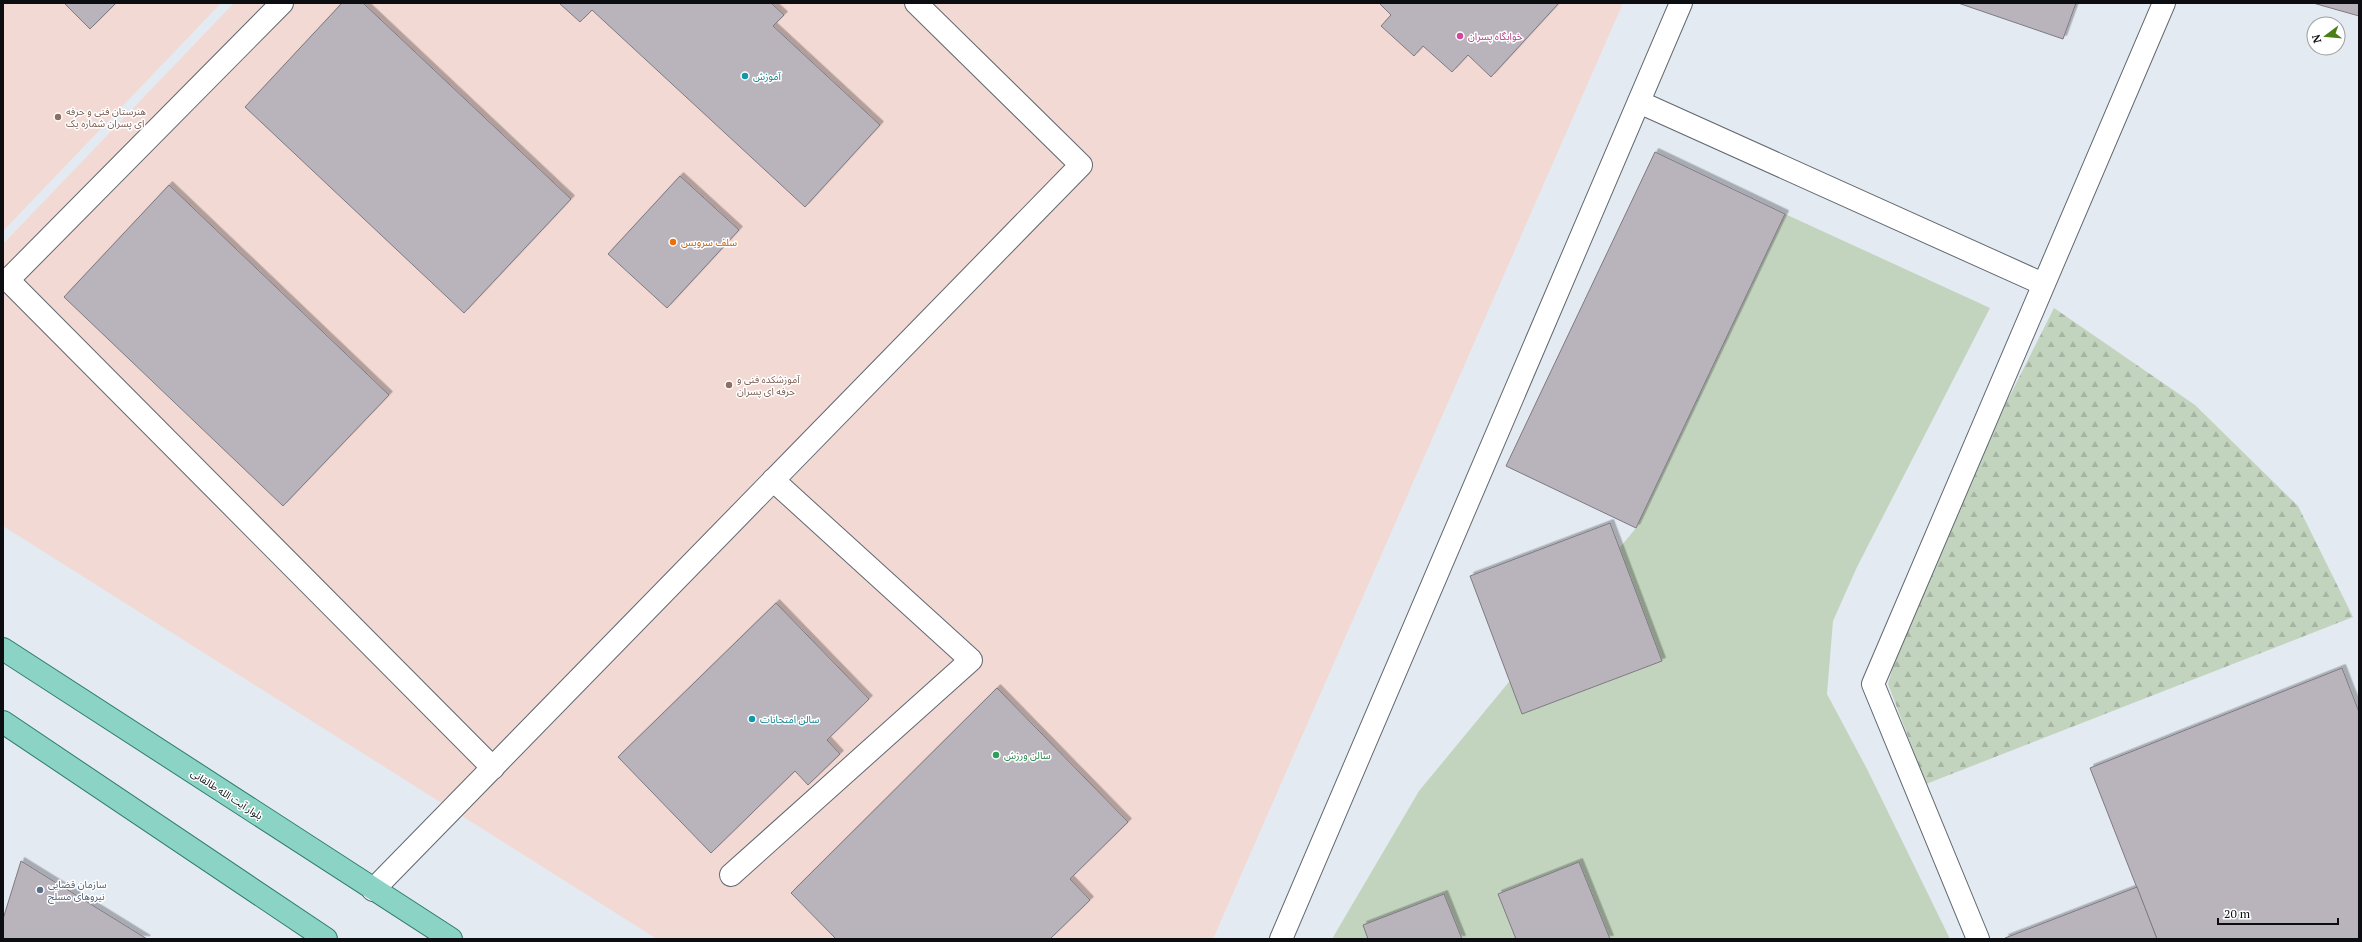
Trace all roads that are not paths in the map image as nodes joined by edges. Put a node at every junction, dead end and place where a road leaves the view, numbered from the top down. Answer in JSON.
{"nodes":[{"id":1,"x":282,"y":3,"type":"edge"},
{"id":2,"x":916,"y":3,"type":"edge"},
{"id":3,"x":1681,"y":3,"type":"edge"},
{"id":4,"x":2164,"y":3,"type":"edge"},
{"id":5,"x":1639,"y":102,"type":"junction"},
{"id":6,"x":2043,"y":284,"type":"junction"},
{"id":7,"x":773,"y":480,"type":"junction"},
{"id":8,"x":3,"y":649,"type":"edge"},
{"id":9,"x":3,"y":660,"type":"edge"},
{"id":10,"x":68,"y":691,"type":"junction"},
{"id":11,"x":3,"y":722,"type":"edge"},
{"id":12,"x":493,"y":768,"type":"junction"},
{"id":13,"x":731,"y":875,"type":"dead end"},
{"id":14,"x":374,"y":890,"type":"junction"},
{"id":15,"x":326,"y":939,"type":"edge"},
{"id":16,"x":451,"y":939,"type":"edge"},
{"id":17,"x":1282,"y":939,"type":"edge"},
{"id":18,"x":1978,"y":939,"type":"edge"}],
"edges":[{"from":1,"to":12,"type":"street"},
{"from":2,"to":7,"type":"street"},
{"from":3,"to":5,"type":"street"},
{"from":4,"to":6,"type":"street"},
{"from":5,"to":6,"type":"street"},
{"from":5,"to":17,"type":"street"},
{"from":6,"to":18,"type":"street"},
{"from":7,"to":12,"type":"street"},
{"from":7,"to":13,"type":"street"},
{"from":8,"to":10,"type":"main road","name":"بلوار آیت الله طالقانی"},
{"from":9,"to":10,"type":"street"},
{"from":10,"to":14,"type":"main road","name":"بلوار آیت الله طالقانی"},
{"from":11,"to":15,"type":"main road"},
{"from":12,"to":14,"type":"street"},
{"from":14,"to":16,"type":"main road","name":"بلوار آیت الله طالقانی"}]}
